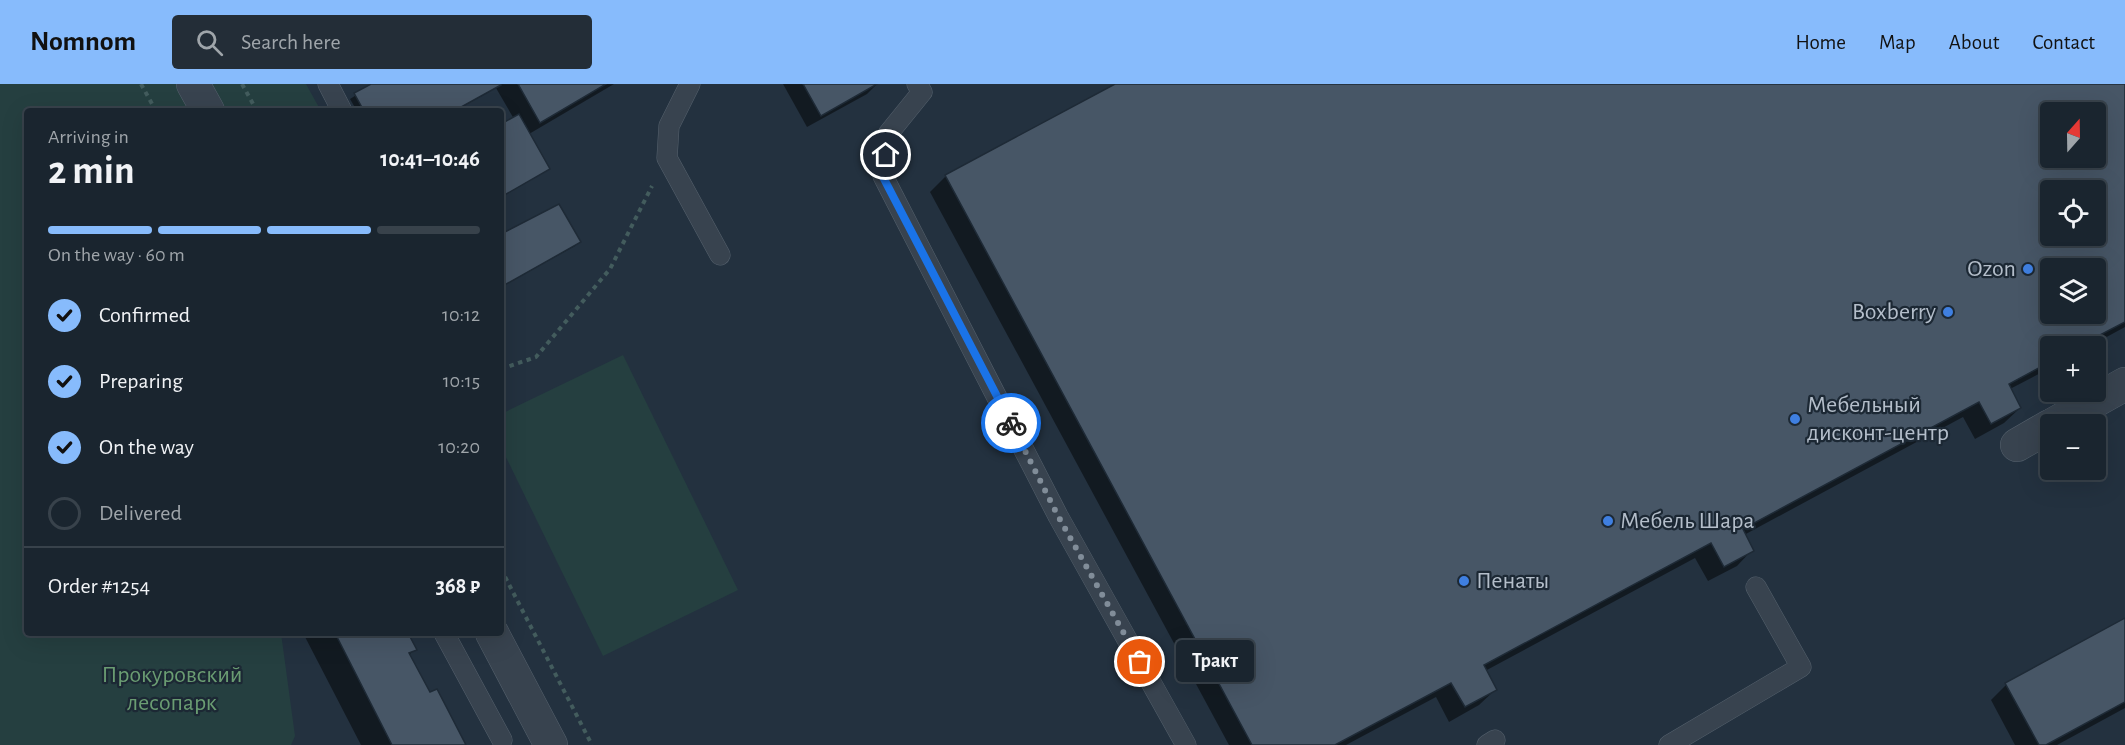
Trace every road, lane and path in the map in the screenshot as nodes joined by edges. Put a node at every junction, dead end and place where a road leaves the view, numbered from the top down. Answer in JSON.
{"nodes":[{"id":1,"x":141,"y":84,"type":"edge"},
{"id":2,"x":193,"y":84,"type":"edge"},
{"id":3,"x":242,"y":84,"type":"edge"},
{"id":4,"x":328,"y":84,"type":"edge"},
{"id":5,"x":690,"y":84,"type":"edge"},
{"id":6,"x":925,"y":86,"type":"edge"},
{"id":7,"x":154,"y":108,"type":"edge"},
{"id":8,"x":206,"y":108,"type":"edge"},
{"id":9,"x":255,"y":108,"type":"edge"},
{"id":10,"x":340,"y":108,"type":"edge"},
{"id":11,"x":667,"y":158,"type":"junction"},
{"id":12,"x":720,"y":255,"type":"dead end"},
{"id":13,"x":504,"y":368,"type":"edge"},
{"id":14,"x":2125,"y":384,"type":"edge"},
{"id":15,"x":2072,"y":414,"type":"edge"},
{"id":16,"x":2040,"y":432,"type":"edge"},
{"id":17,"x":2017,"y":445,"type":"dead end"},
{"id":18,"x":504,"y":575,"type":"edge"},
{"id":19,"x":1756,"y":587,"type":"dead end"},
{"id":20,"x":446,"y":636,"type":"edge"},
{"id":21,"x":494,"y":636,"type":"edge"},
{"id":22,"x":502,"y":740,"type":"dead end"},
{"id":23,"x":551,"y":745,"type":"edge"},
{"id":24,"x":592,"y":745,"type":"edge"},
{"id":25,"x":1186,"y":745,"type":"edge"},
{"id":26,"x":1669,"y":745,"type":"edge"}],
"edges":[{"from":1,"to":7,"type":"path"},
{"from":2,"to":8,"type":"street"},
{"from":3,"to":9,"type":"path"},
{"from":4,"to":10,"type":"lane"},
{"from":5,"to":11,"type":"lane"},
{"from":6,"to":25,"type":"lane"},
{"from":11,"to":12,"type":"lane"},
{"from":11,"to":13,"type":"path"},
{"from":14,"to":15,"type":"street"},
{"from":16,"to":17,"type":"street"},
{"from":18,"to":24,"type":"path"},
{"from":19,"to":26,"type":"lane"},
{"from":20,"to":22,"type":"lane"},
{"from":21,"to":23,"type":"street"}]}
